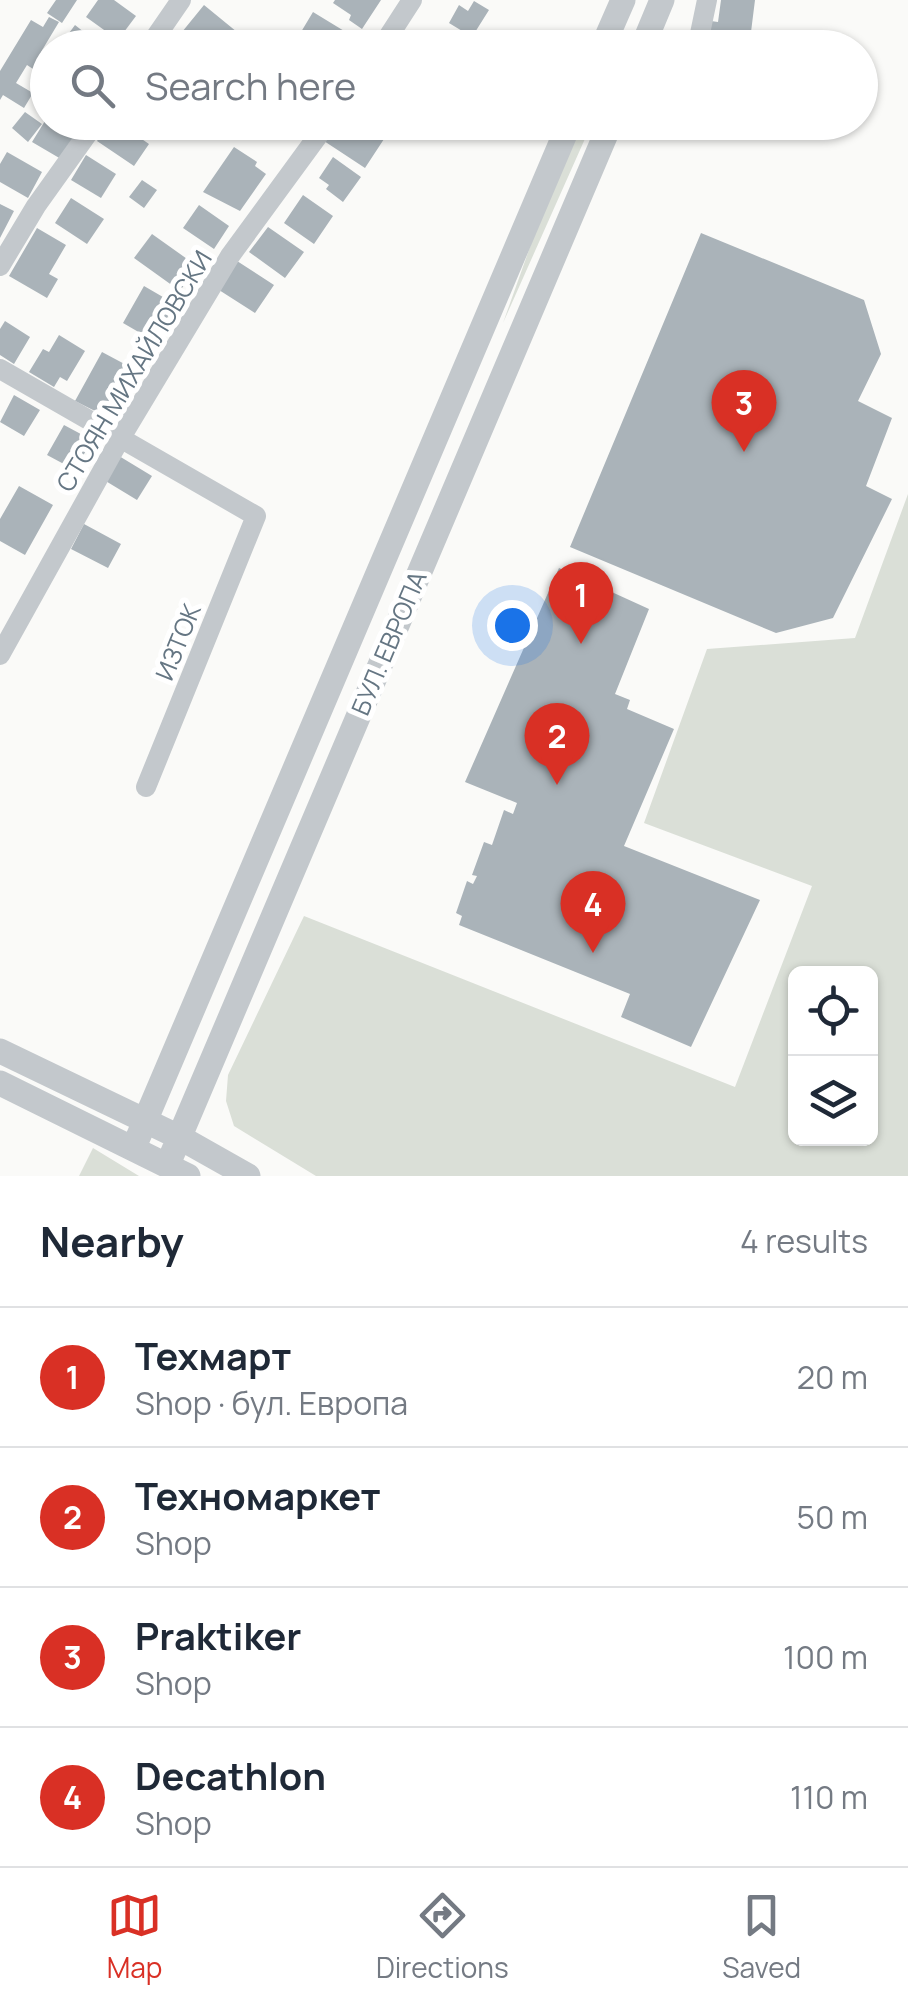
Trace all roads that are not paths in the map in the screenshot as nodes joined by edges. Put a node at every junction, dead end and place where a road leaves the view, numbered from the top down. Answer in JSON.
{"nodes":[{"id":1,"x":181,"y":0,"type":"edge"},
{"id":2,"x":412,"y":0,"type":"edge"},
{"id":3,"x":623,"y":0,"type":"edge"},
{"id":4,"x":662,"y":0,"type":"edge"},
{"id":5,"x":707,"y":0,"type":"edge"},
{"id":6,"x":160,"y":30,"type":"edge"},
{"id":7,"x":393,"y":30,"type":"edge"},
{"id":8,"x":610,"y":30,"type":"edge"},
{"id":9,"x":650,"y":30,"type":"edge"},
{"id":10,"x":700,"y":30,"type":"edge"},
{"id":11,"x":83,"y":140,"type":"edge"},
{"id":12,"x":315,"y":140,"type":"edge"},
{"id":13,"x":562,"y":140,"type":"edge"},
{"id":14,"x":603,"y":140,"type":"edge"},
{"id":15,"x":0,"y":266,"type":"edge"},
{"id":16,"x":0,"y":370,"type":"edge"},
{"id":17,"x":120,"y":439,"type":"junction"},
{"id":18,"x":0,"y":656,"type":"edge"},
{"id":19,"x":146,"y":787,"type":"dead end"},
{"id":20,"x":0,"y":1050,"type":"edge"},
{"id":21,"x":0,"y":1083,"type":"edge"},
{"id":22,"x":145,"y":1120,"type":"junction"},
{"id":23,"x":179,"y":1137,"type":"junction"},
{"id":24,"x":134,"y":1147,"type":"junction"},
{"id":25,"x":178,"y":1170,"type":"edge"},
{"id":26,"x":248,"y":1176,"type":"edge"}],
"edges":[{"from":1,"to":6,"type":"street"},
{"from":2,"to":7,"type":"street"},
{"from":3,"to":8,"type":"street"},
{"from":4,"to":9,"type":"street"},
{"from":5,"to":10,"type":"street"},
{"from":11,"to":15,"type":"street"},
{"from":12,"to":17,"type":"street","name":"СТОЯН МИХАЙЛОВСКИ"},
{"from":13,"to":22,"type":"street","name":"БУЛ. ЕВРОПА"},
{"from":14,"to":23,"type":"street","name":"БУЛ. ЕВРОПА"},
{"from":16,"to":17,"type":"street"},
{"from":17,"to":18,"type":"street","name":"СТОЯН МИХАЙЛОВСКИ"},
{"from":17,"to":19,"type":"street","name":"ИЗТОК"},
{"from":20,"to":22,"type":"street"},
{"from":21,"to":24,"type":"street"},
{"from":22,"to":23,"type":"street"},
{"from":22,"to":24,"type":"street","name":"БУЛ. ЕВРОПА"},
{"from":23,"to":25,"type":"street","name":"БУЛ. ЕВРОПА"},
{"from":23,"to":26,"type":"street"},
{"from":24,"to":25,"type":"street"}]}
